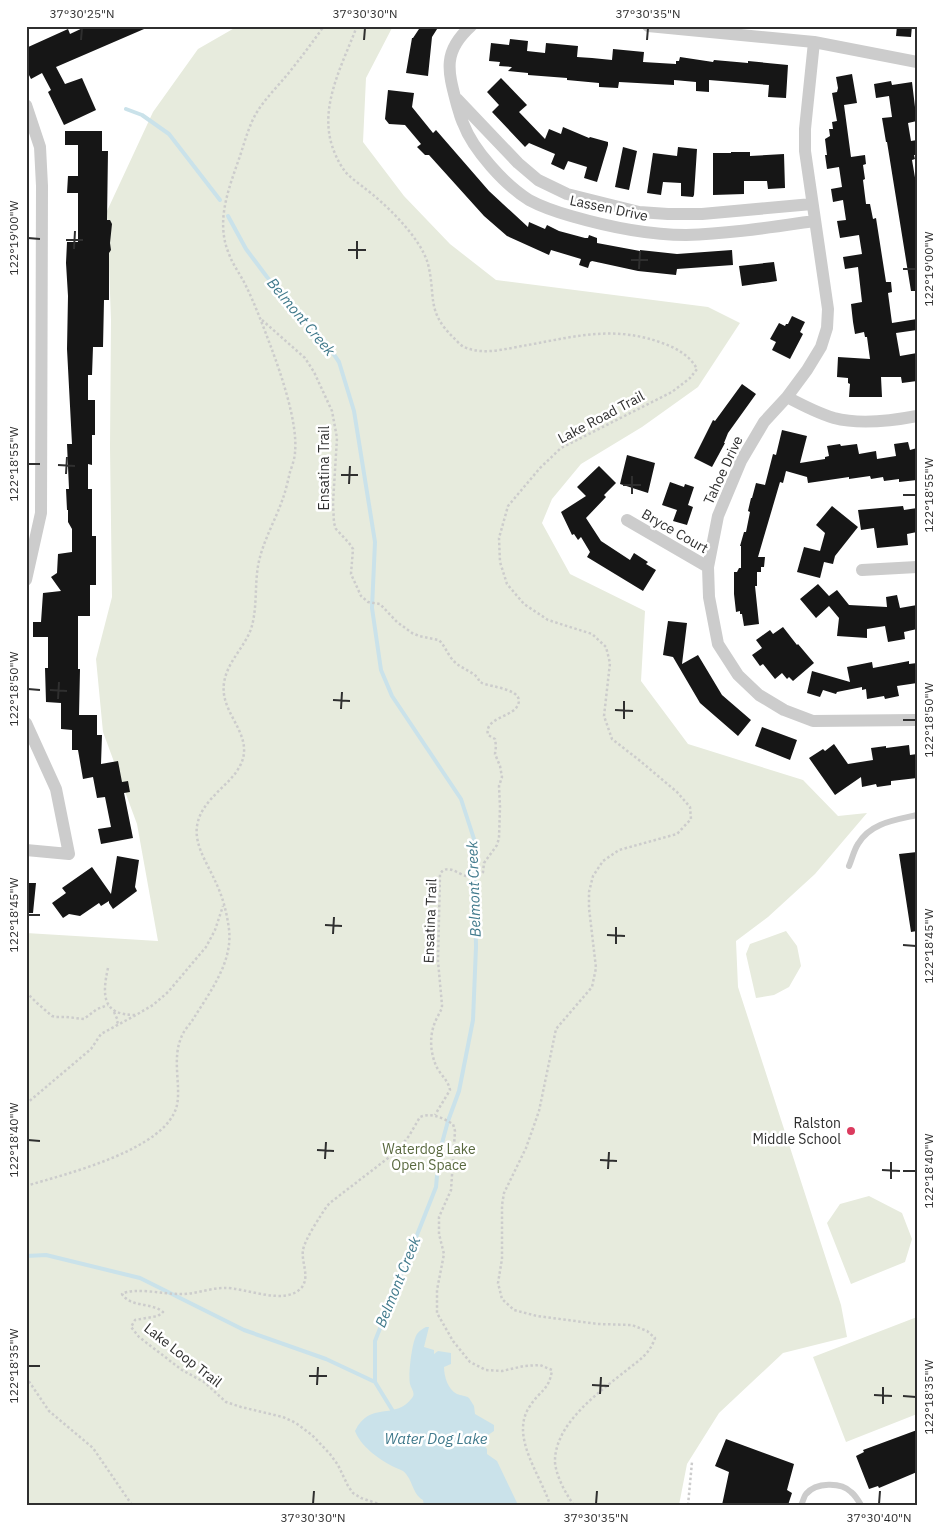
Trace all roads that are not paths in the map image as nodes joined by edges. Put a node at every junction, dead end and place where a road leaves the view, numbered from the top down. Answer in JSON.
{"nodes":[{"id":1,"x":471,"y":26,"type":"edge"},
{"id":2,"x":648,"y":26,"type":"edge"},
{"id":3,"x":814,"y":42,"type":"junction"},
{"id":4,"x":917,"y":62,"type":"edge"},
{"id":5,"x":455,"y":97,"type":"junction"},
{"id":6,"x":26,"y":105,"type":"edge"},
{"id":7,"x":812,"y":204,"type":"junction"},
{"id":8,"x":814,"y":221,"type":"junction"},
{"id":9,"x":787,"y":397,"type":"junction"},
{"id":10,"x":917,"y":416,"type":"edge"},
{"id":11,"x":627,"y":520,"type":"dead end"},
{"id":12,"x":708,"y":567,"type":"junction"},
{"id":13,"x":917,"y":567,"type":"edge"},
{"id":14,"x":862,"y":570,"type":"dead end"},
{"id":15,"x":26,"y":580,"type":"edge"},
{"id":16,"x":917,"y":720,"type":"edge"},
{"id":17,"x":26,"y":723,"type":"edge"},
{"id":18,"x":917,"y":815,"type":"edge"},
{"id":19,"x":26,"y":850,"type":"edge"},
{"id":20,"x":849,"y":866,"type":"dead end"},
{"id":21,"x":801,"y":1505,"type":"edge"},
{"id":22,"x":861,"y":1505,"type":"edge"}],
"edges":[{"from":1,"to":5,"type":"street","name":"Lassen Drive"},
{"from":2,"to":3,"type":"street"},
{"from":3,"to":4,"type":"street"},
{"from":3,"to":7,"type":"street","name":"Tahoe Drive"},
{"from":5,"to":7,"type":"street","name":"Lassen Drive"},
{"from":5,"to":8,"type":"street","name":"Lassen Drive"},
{"from":6,"to":15,"type":"street"},
{"from":7,"to":8,"type":"street","name":"Tahoe Drive"},
{"from":8,"to":9,"type":"street","name":"Tahoe Drive"},
{"from":9,"to":10,"type":"street"},
{"from":9,"to":12,"type":"street","name":"Tahoe Drive"},
{"from":11,"to":12,"type":"street","name":"Bryce Court"},
{"from":12,"to":16,"type":"street","name":"Tahoe Drive"},
{"from":13,"to":14,"type":"street"},
{"from":17,"to":19,"type":"street"},
{"from":18,"to":20,"type":"lane"},
{"from":21,"to":22,"type":"lane"}]}
